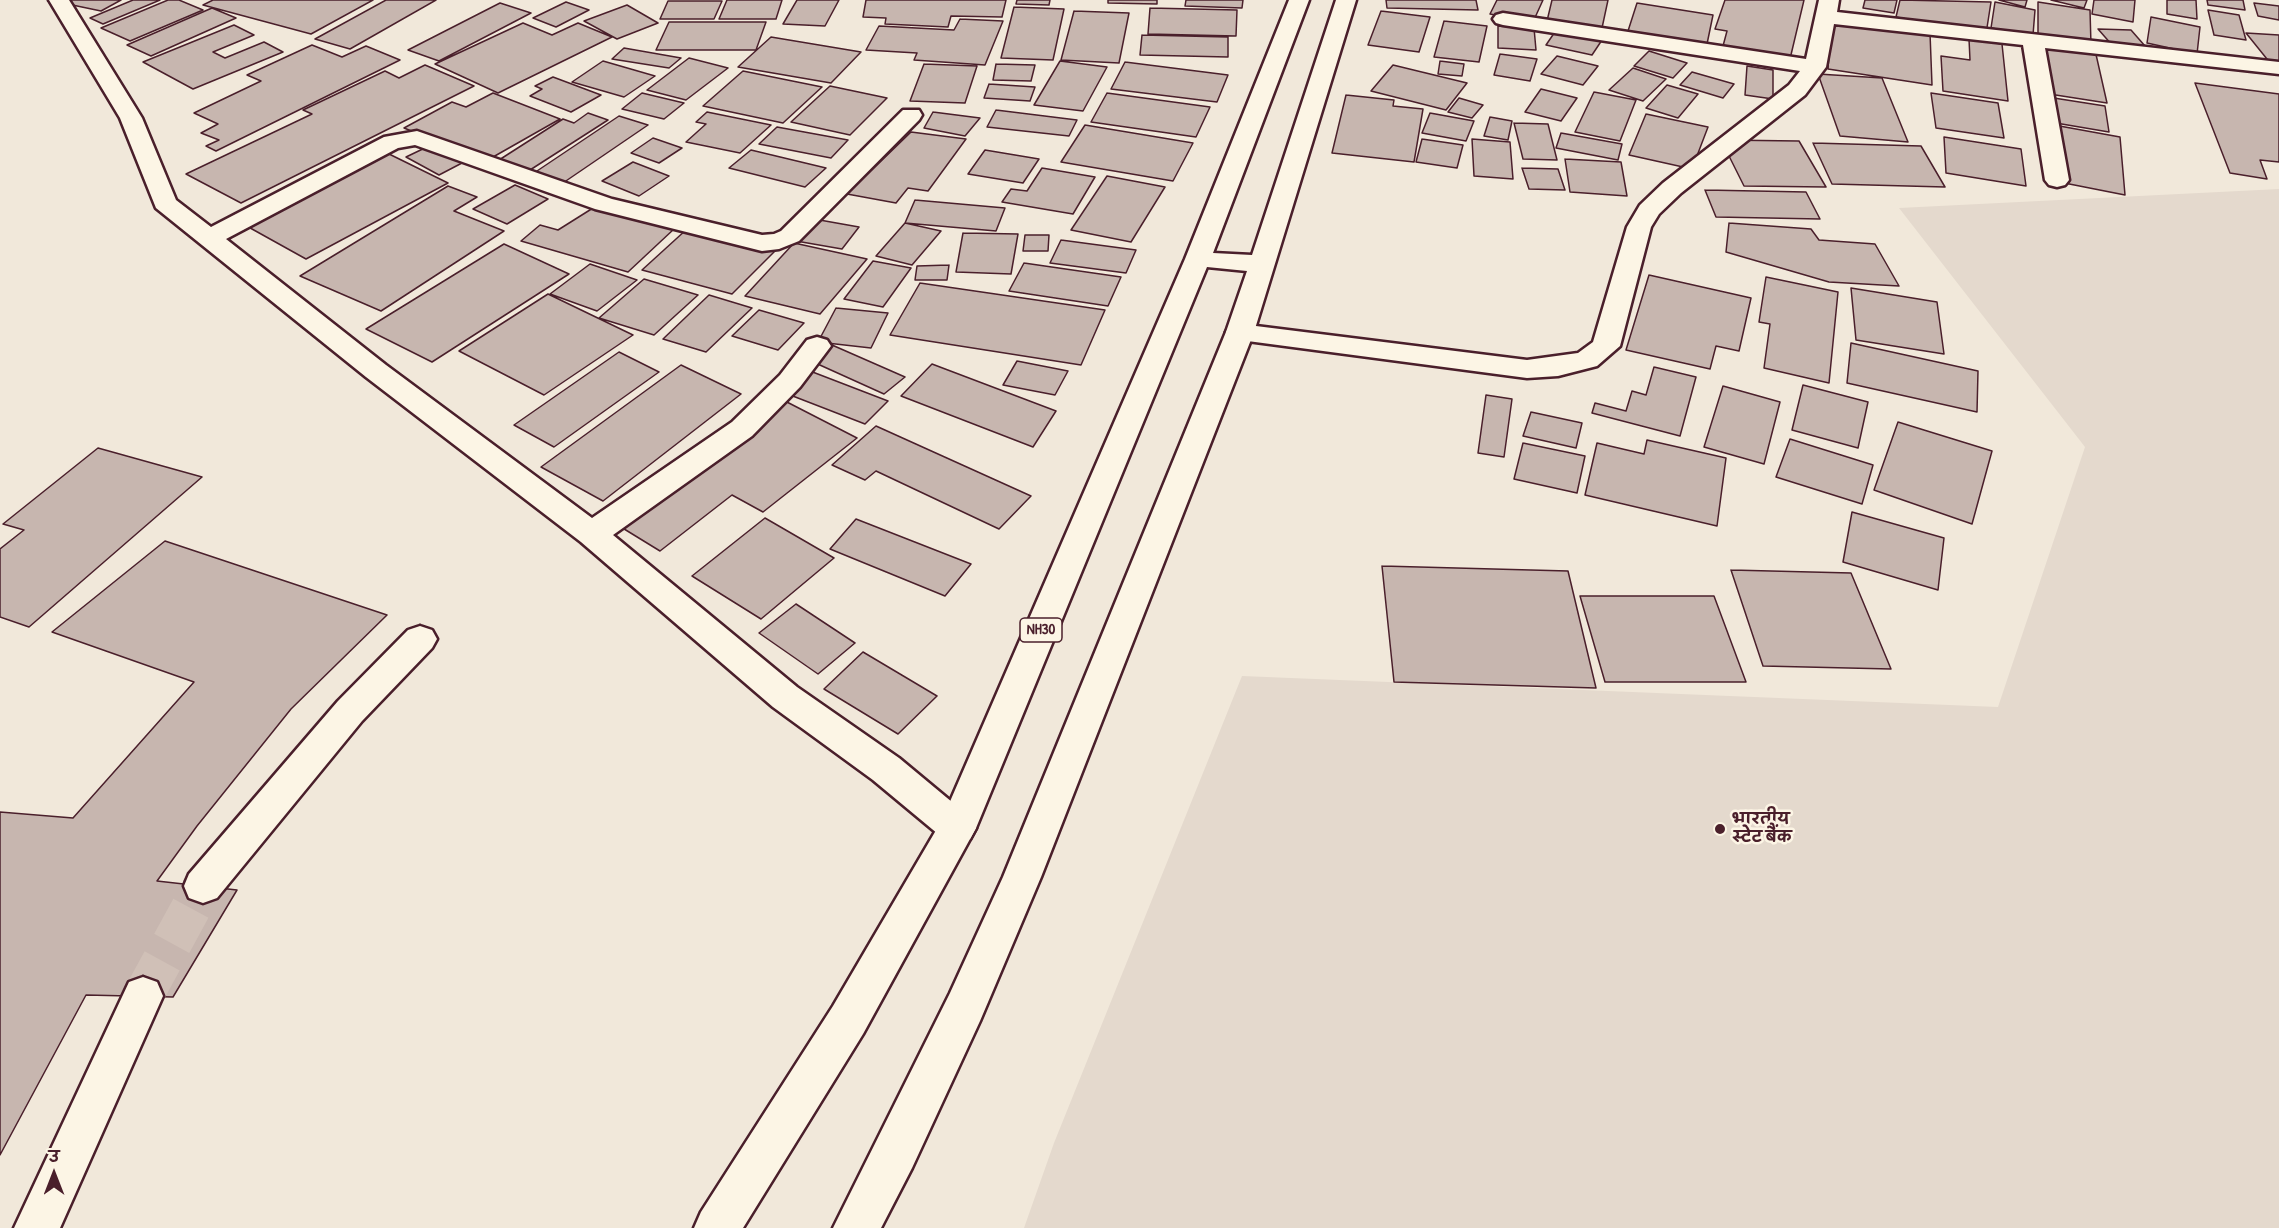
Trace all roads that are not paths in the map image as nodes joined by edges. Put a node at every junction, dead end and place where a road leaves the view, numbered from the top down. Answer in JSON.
{"nodes":[{"id":1,"x":59,"y":0,"type":"edge"},
{"id":2,"x":1299,"y":0,"type":"edge"},
{"id":3,"x":1346,"y":0,"type":"edge"},
{"id":4,"x":1828,"y":8,"type":"edge"},
{"id":5,"x":1503,"y":19,"type":"dead end"},
{"id":6,"x":2033,"y":40,"type":"junction"},
{"id":7,"x":1815,"y":67,"type":"junction"},
{"id":8,"x":2279,"y":68,"type":"edge"},
{"id":9,"x":911,"y":115,"type":"dead end"},
{"id":10,"x":2057,"y":180,"type":"dead end"},
{"id":11,"x":210,"y":237,"type":"junction"},
{"id":12,"x":1198,"y":259,"type":"junction"},
{"id":13,"x":1262,"y":264,"type":"junction"},
{"id":14,"x":1240,"y":332,"type":"junction"},
{"id":15,"x":817,"y":346,"type":"dead end"},
{"id":16,"x":592,"y":534,"type":"junction"},
{"id":17,"x":420,"y":639,"type":"dead end"},
{"id":18,"x":957,"y":828,"type":"junction"},
{"id":19,"x":203,"y":886,"type":"tunnel mouth"},
{"id":20,"x":143,"y":996,"type":"tunnel mouth"},
{"id":21,"x":37,"y":1228,"type":"edge"},
{"id":22,"x":717,"y":1228,"type":"edge"},
{"id":23,"x":856,"y":1228,"type":"edge"}],
"edges":[{"from":1,"to":11,"type":"main road"},
{"from":2,"to":12,"type":"main road","number":"NH30"},
{"from":3,"to":13,"type":"main road"},
{"from":4,"to":6,"type":"main road"},
{"from":4,"to":7,"type":"main road"},
{"from":5,"to":7,"type":"main road"},
{"from":6,"to":8,"type":"main road"},
{"from":6,"to":10,"type":"main road"},
{"from":7,"to":14,"type":"main road"},
{"from":9,"to":11,"type":"main road"},
{"from":11,"to":16,"type":"main road"},
{"from":12,"to":13,"type":"main road"},
{"from":12,"to":18,"type":"main road","number":"NH30"},
{"from":13,"to":14,"type":"main road"},
{"from":14,"to":23,"type":"main road"},
{"from":15,"to":16,"type":"main road"},
{"from":16,"to":18,"type":"main road"},
{"from":17,"to":19,"type":"main road"},
{"from":18,"to":22,"type":"main road","number":"NH30"},
{"from":20,"to":21,"type":"main road"}]}
